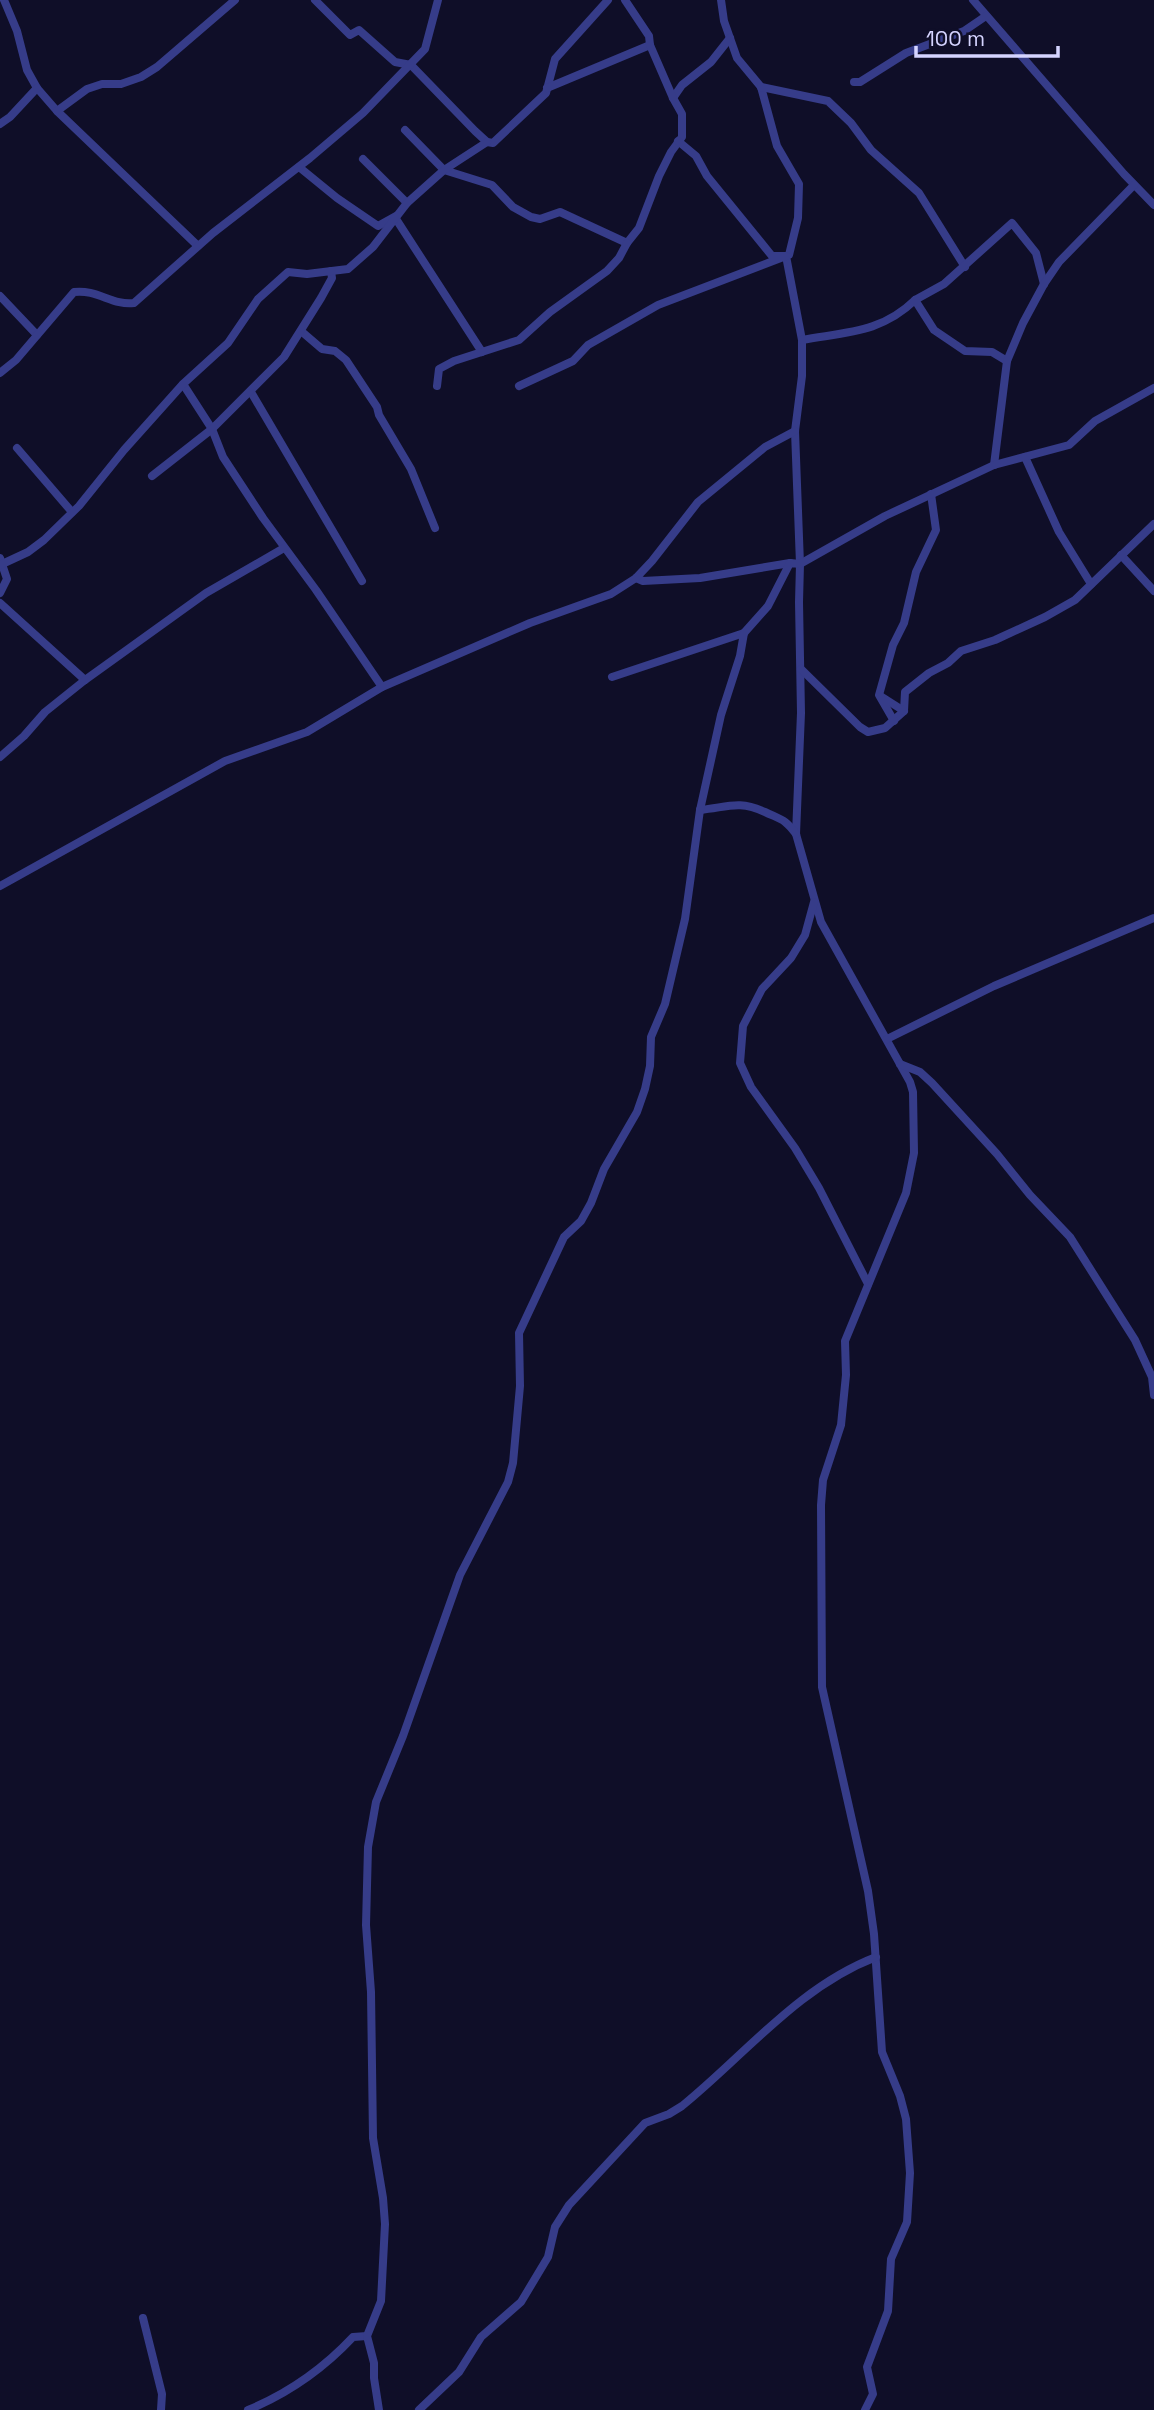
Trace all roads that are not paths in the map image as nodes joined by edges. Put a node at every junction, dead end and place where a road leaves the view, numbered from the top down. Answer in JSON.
{"nodes":[{"id":1,"x":5,"y":0,"type":"edge"},
{"id":2,"x":235,"y":0,"type":"edge"},
{"id":3,"x":316,"y":0,"type":"edge"},
{"id":4,"x":438,"y":0,"type":"edge"},
{"id":5,"x":608,"y":0,"type":"edge"},
{"id":6,"x":625,"y":0,"type":"edge"},
{"id":7,"x":721,"y":0,"type":"edge"},
{"id":8,"x":972,"y":0,"type":"edge"},
{"id":9,"x":986,"y":16,"type":"junction"},
{"id":10,"x":730,"y":38,"type":"junction"},
{"id":11,"x":650,"y":46,"type":"junction"},
{"id":12,"x":411,"y":65,"type":"junction"},
{"id":13,"x":854,"y":82,"type":"dead end"},
{"id":14,"x":37,"y":88,"type":"junction"},
{"id":15,"x":547,"y":88,"type":"junction"},
{"id":16,"x":761,"y":88,"type":"junction"},
{"id":17,"x":673,"y":98,"type":"junction"},
{"id":18,"x":57,"y":111,"type":"junction"},
{"id":19,"x":0,"y":124,"type":"edge"},
{"id":20,"x":405,"y":130,"type":"dead end"},
{"id":21,"x":678,"y":141,"type":"junction"},
{"id":22,"x":487,"y":142,"type":"junction"},
{"id":23,"x":363,"y":159,"type":"dead end"},
{"id":24,"x":299,"y":167,"type":"junction"},
{"id":25,"x":444,"y":170,"type":"junction"},
{"id":26,"x":1134,"y":185,"type":"junction"},
{"id":27,"x":1153,"y":201,"type":"edge"},
{"id":28,"x":407,"y":203,"type":"junction"},
{"id":29,"x":397,"y":217,"type":"junction"},
{"id":30,"x":627,"y":243,"type":"junction"},
{"id":31,"x":198,"y":246,"type":"junction"},
{"id":32,"x":786,"y":257,"type":"junction"},
{"id":33,"x":965,"y":267,"type":"junction"},
{"id":34,"x":331,"y":271,"type":"junction"},
{"id":35,"x":1044,"y":284,"type":"junction"},
{"id":36,"x":0,"y":296,"type":"edge"},
{"id":37,"x":915,"y":300,"type":"junction"},
{"id":38,"x":301,"y":331,"type":"junction"},
{"id":39,"x":37,"y":335,"type":"junction"},
{"id":40,"x":802,"y":340,"type":"junction"},
{"id":41,"x":482,"y":352,"type":"junction"},
{"id":42,"x":1007,"y":361,"type":"junction"},
{"id":43,"x":0,"y":373,"type":"edge"},
{"id":44,"x":183,"y":384,"type":"junction"},
{"id":45,"x":437,"y":386,"type":"dead end"},
{"id":46,"x":519,"y":386,"type":"dead end"},
{"id":47,"x":1154,"y":388,"type":"edge"},
{"id":48,"x":251,"y":392,"type":"junction"},
{"id":49,"x":212,"y":429,"type":"junction"},
{"id":50,"x":795,"y":431,"type":"junction"},
{"id":51,"x":17,"y":448,"type":"dead end"},
{"id":52,"x":1025,"y":457,"type":"junction"},
{"id":53,"x":994,"y":465,"type":"junction"},
{"id":54,"x":152,"y":476,"type":"dead end"},
{"id":55,"x":931,"y":494,"type":"junction"},
{"id":56,"x":72,"y":512,"type":"junction"},
{"id":57,"x":1154,"y":524,"type":"edge"},
{"id":58,"x":435,"y":528,"type":"dead end"},
{"id":59,"x":284,"y":548,"type":"junction"},
{"id":60,"x":1121,"y":555,"type":"junction"},
{"id":61,"x":1,"y":562,"type":"edge"},
{"id":62,"x":790,"y":563,"type":"junction"},
{"id":63,"x":800,"y":564,"type":"junction"},
{"id":64,"x":636,"y":578,"type":"junction"},
{"id":65,"x":362,"y":581,"type":"dead end"},
{"id":66,"x":1091,"y":584,"type":"junction"},
{"id":67,"x":1154,"y":591,"type":"edge"},
{"id":68,"x":0,"y":593,"type":"edge"},
{"id":69,"x":0,"y":603,"type":"edge"},
{"id":70,"x":744,"y":633,"type":"junction"},
{"id":71,"x":801,"y":669,"type":"junction"},
{"id":72,"x":612,"y":677,"type":"dead end"},
{"id":73,"x":85,"y":680,"type":"junction"},
{"id":74,"x":383,"y":687,"type":"junction"},
{"id":75,"x":879,"y":695,"type":"junction"},
{"id":76,"x":904,"y":711,"type":"junction"},
{"id":77,"x":894,"y":721,"type":"junction"},
{"id":78,"x":0,"y":757,"type":"edge"},
{"id":79,"x":700,"y":810,"type":"junction"},
{"id":80,"x":796,"y":834,"type":"junction"},
{"id":81,"x":0,"y":886,"type":"edge"},
{"id":82,"x":814,"y":902,"type":"junction"},
{"id":83,"x":1154,"y":918,"type":"edge"},
{"id":84,"x":887,"y":1039,"type":"junction"},
{"id":85,"x":900,"y":1064,"type":"junction"},
{"id":86,"x":868,"y":1283,"type":"junction"},
{"id":87,"x":1154,"y":1395,"type":"edge"},
{"id":88,"x":876,"y":1957,"type":"junction"},
{"id":89,"x":142,"y":2318,"type":"dead end"},
{"id":90,"x":367,"y":2336,"type":"junction"},
{"id":91,"x":160,"y":2410,"type":"edge"},
{"id":92,"x":248,"y":2410,"type":"edge"},
{"id":93,"x":379,"y":2410,"type":"edge"},
{"id":94,"x":419,"y":2410,"type":"edge"},
{"id":95,"x":865,"y":2410,"type":"edge"}],
"edges":[{"from":1,"to":14,"type":"street"},
{"from":2,"to":18,"type":"street"},
{"from":3,"to":12,"type":"street"},
{"from":4,"to":12,"type":"street"},
{"from":5,"to":15,"type":"street"},
{"from":6,"to":11,"type":"street"},
{"from":7,"to":10,"type":"street"},
{"from":8,"to":9,"type":"street"},
{"from":9,"to":13,"type":"street"},
{"from":9,"to":26,"type":"street"},
{"from":10,"to":16,"type":"street"},
{"from":10,"to":17,"type":"street"},
{"from":11,"to":15,"type":"street"},
{"from":11,"to":17,"type":"street"},
{"from":12,"to":22,"type":"street"},
{"from":12,"to":24,"type":"street"},
{"from":14,"to":18,"type":"street"},
{"from":14,"to":19,"type":"street"},
{"from":15,"to":22,"type":"street"},
{"from":16,"to":32,"type":"street"},
{"from":16,"to":33,"type":"street"},
{"from":17,"to":21,"type":"street"},
{"from":18,"to":31,"type":"street"},
{"from":20,"to":25,"type":"street"},
{"from":21,"to":30,"type":"street"},
{"from":21,"to":32,"type":"street"},
{"from":22,"to":25,"type":"street"},
{"from":23,"to":28,"type":"street"},
{"from":24,"to":29,"type":"street"},
{"from":24,"to":31,"type":"street"},
{"from":25,"to":28,"type":"street"},
{"from":25,"to":30,"type":"street"},
{"from":26,"to":27,"type":"street"},
{"from":26,"to":35,"type":"street"},
{"from":28,"to":29,"type":"street"},
{"from":29,"to":34,"type":"street"},
{"from":29,"to":41,"type":"street"},
{"from":30,"to":41,"type":"street"},
{"from":31,"to":39,"type":"street"},
{"from":32,"to":40,"type":"street"},
{"from":32,"to":46,"type":"street"},
{"from":33,"to":35,"type":"street"},
{"from":33,"to":37,"type":"street"},
{"from":34,"to":38,"type":"street"},
{"from":34,"to":44,"type":"street"},
{"from":35,"to":42,"type":"street"},
{"from":36,"to":39,"type":"street"},
{"from":37,"to":40,"type":"street"},
{"from":37,"to":42,"type":"street"},
{"from":38,"to":48,"type":"street"},
{"from":38,"to":58,"type":"street"},
{"from":39,"to":43,"type":"street"},
{"from":40,"to":50,"type":"street"},
{"from":41,"to":45,"type":"street"},
{"from":42,"to":53,"type":"street"},
{"from":44,"to":49,"type":"street"},
{"from":44,"to":56,"type":"street"},
{"from":47,"to":52,"type":"street"},
{"from":48,"to":49,"type":"street"},
{"from":48,"to":65,"type":"street"},
{"from":49,"to":54,"type":"street"},
{"from":49,"to":59,"type":"street"},
{"from":50,"to":63,"type":"street"},
{"from":50,"to":64,"type":"street"},
{"from":51,"to":56,"type":"street"},
{"from":52,"to":53,"type":"street"},
{"from":52,"to":66,"type":"street"},
{"from":53,"to":55,"type":"street"},
{"from":55,"to":63,"type":"street"},
{"from":55,"to":75,"type":"street"},
{"from":56,"to":61,"type":"street"},
{"from":57,"to":60,"type":"street"},
{"from":59,"to":73,"type":"street"},
{"from":59,"to":74,"type":"street"},
{"from":60,"to":66,"type":"street"},
{"from":60,"to":67,"type":"street"},
{"from":61,"to":68,"type":"street"},
{"from":62,"to":63,"type":"street"},
{"from":62,"to":64,"type":"street"},
{"from":62,"to":70,"type":"street"},
{"from":63,"to":71,"type":"street"},
{"from":64,"to":74,"type":"street"},
{"from":66,"to":76,"type":"street"},
{"from":69,"to":73,"type":"street"},
{"from":70,"to":72,"type":"street"},
{"from":70,"to":79,"type":"street"},
{"from":71,"to":77,"type":"street"},
{"from":71,"to":80,"type":"street"},
{"from":73,"to":78,"type":"street"},
{"from":74,"to":81,"type":"street"},
{"from":75,"to":76,"type":"street"},
{"from":75,"to":77,"type":"street"},
{"from":76,"to":77,"type":"street"},
{"from":79,"to":80,"type":"street"},
{"from":79,"to":90,"type":"street"},
{"from":80,"to":82,"type":"street"},
{"from":82,"to":84,"type":"street"},
{"from":82,"to":86,"type":"street"},
{"from":83,"to":84,"type":"street"},
{"from":84,"to":85,"type":"street"},
{"from":85,"to":86,"type":"street"},
{"from":85,"to":87,"type":"street"},
{"from":86,"to":88,"type":"street"},
{"from":88,"to":94,"type":"street"},
{"from":88,"to":95,"type":"street"},
{"from":89,"to":91,"type":"street"},
{"from":90,"to":92,"type":"street"},
{"from":90,"to":93,"type":"street"}]}
